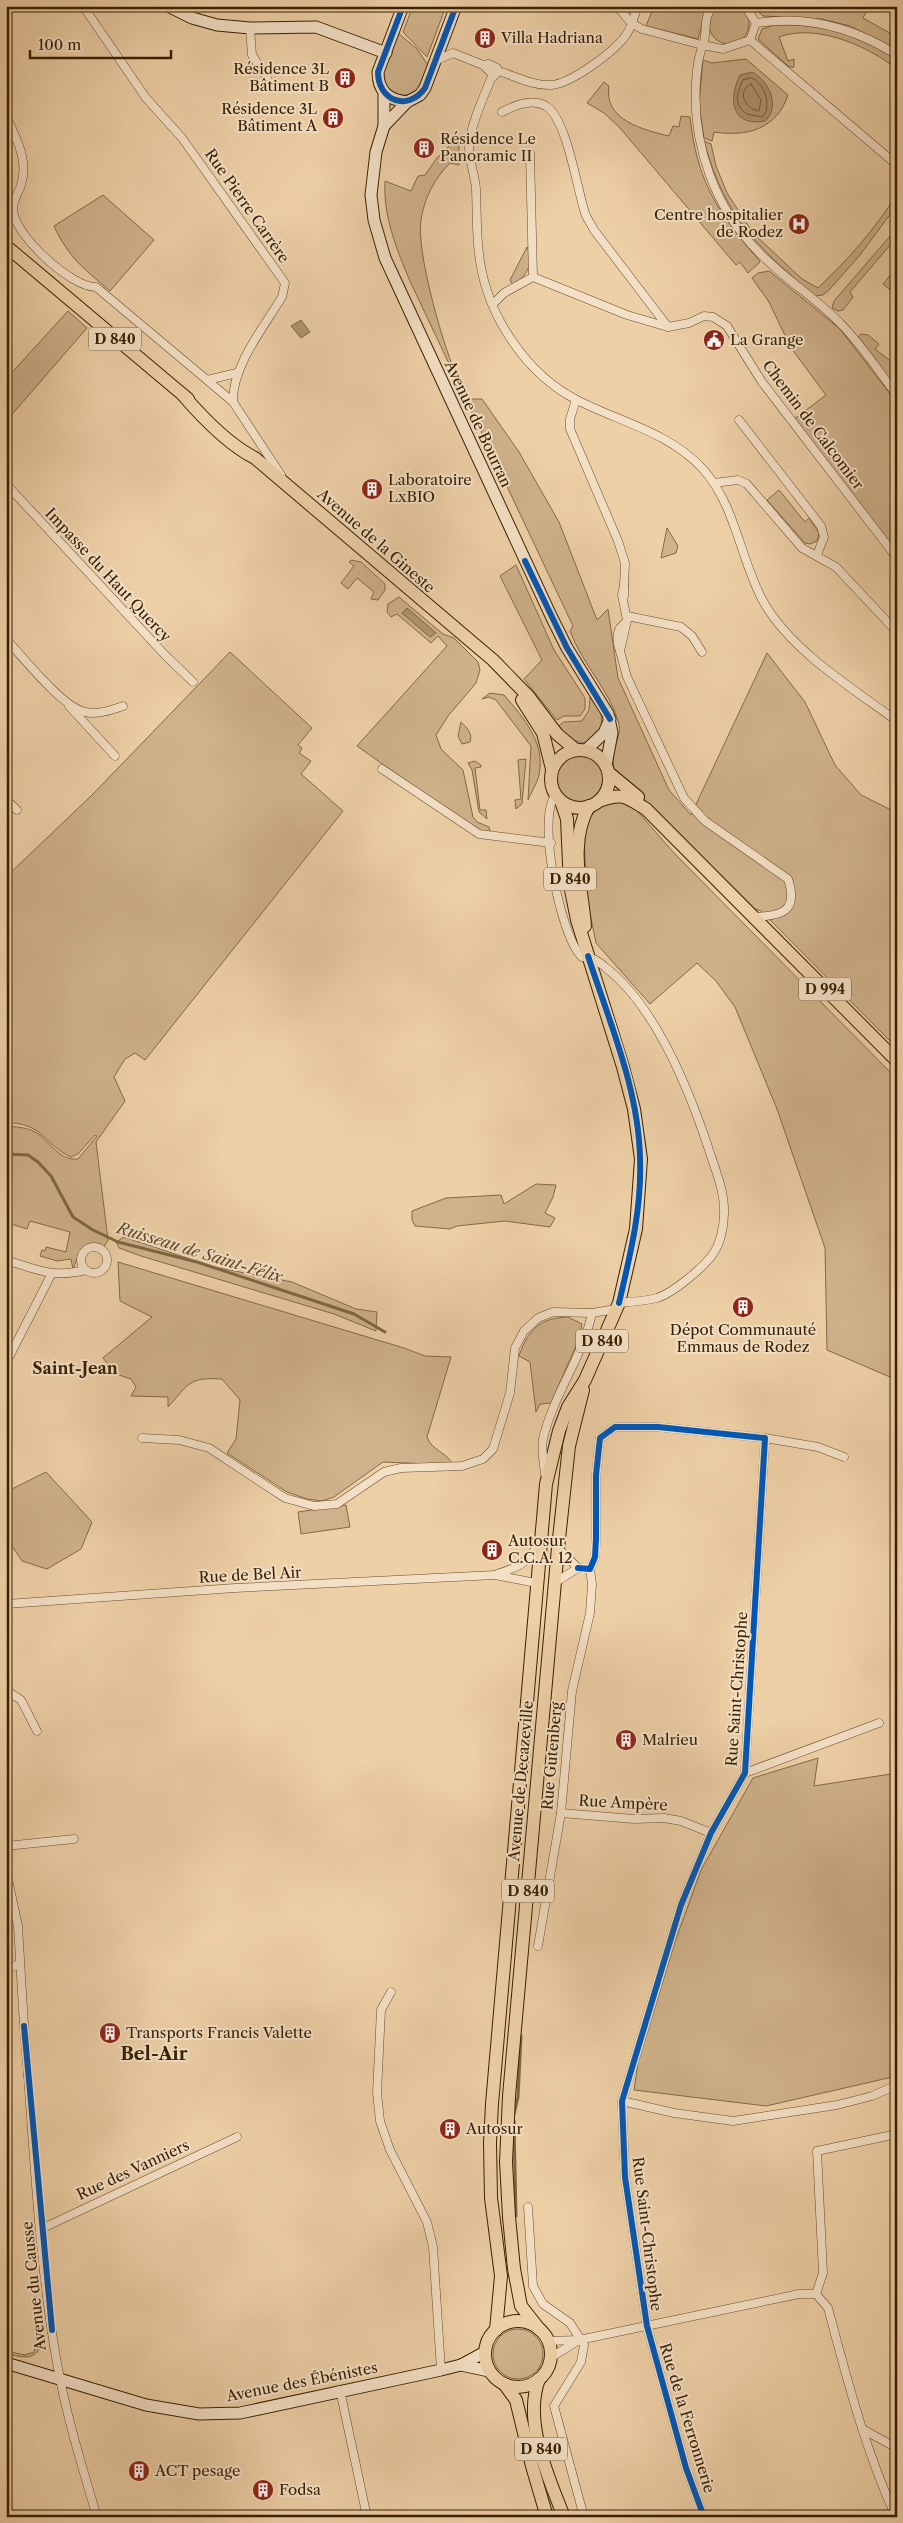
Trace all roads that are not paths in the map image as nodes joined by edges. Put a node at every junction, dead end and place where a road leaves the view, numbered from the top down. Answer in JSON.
{"nodes":[{"id":1,"x":83,"y":6,"type":"edge"},
{"id":2,"x":168,"y":6,"type":"edge"},
{"id":3,"x":403,"y":6,"type":"edge"},
{"id":4,"x":456,"y":6,"type":"edge"},
{"id":5,"x":617,"y":6,"type":"edge"},
{"id":6,"x":638,"y":6,"type":"edge"},
{"id":7,"x":712,"y":6,"type":"edge"},
{"id":8,"x":745,"y":6,"type":"edge"},
{"id":9,"x":631,"y":23,"type":"junction"},
{"id":10,"x":756,"y":24,"type":"junction"},
{"id":11,"x":250,"y":28,"type":"junction"},
{"id":12,"x":445,"y":35,"type":"junction"},
{"id":13,"x":750,"y":40,"type":"junction"},
{"id":14,"x":702,"y":46,"type":"junction"},
{"id":15,"x":386,"y":53,"type":"junction"},
{"id":16,"x":453,"y":53,"type":"junction"},
{"id":17,"x":897,"y":55,"type":"edge"},
{"id":18,"x":435,"y":61,"type":"junction"},
{"id":19,"x":495,"y":73,"type":"junction"},
{"id":20,"x":267,"y":78,"type":"dead end"},
{"id":21,"x":384,"y":94,"type":"junction"},
{"id":22,"x":407,"y":102,"type":"junction"},
{"id":23,"x":502,"y":112,"type":"dead end"},
{"id":24,"x":6,"y":115,"type":"edge"},
{"id":25,"x":384,"y":126,"type":"junction"},
{"id":26,"x":530,"y":153,"type":"dead end"},
{"id":27,"x":897,"y":165,"type":"edge"},
{"id":28,"x":27,"y":241,"type":"junction"},
{"id":29,"x":11,"y":250,"type":"edge"},
{"id":30,"x":533,"y":277,"type":"junction"},
{"id":31,"x":504,"y":293,"type":"junction"},
{"id":32,"x":489,"y":295,"type":"junction"},
{"id":33,"x":494,"y":308,"type":"junction"},
{"id":34,"x":668,"y":327,"type":"junction"},
{"id":35,"x":237,"y":373,"type":"junction"},
{"id":36,"x":207,"y":380,"type":"junction"},
{"id":37,"x":897,"y":395,"type":"edge"},
{"id":38,"x":576,"y":400,"type":"junction"},
{"id":39,"x":233,"y":402,"type":"junction"},
{"id":40,"x":739,"y":420,"type":"dead end"},
{"id":41,"x":714,"y":483,"type":"junction"},
{"id":42,"x":6,"y":484,"type":"edge"},
{"id":43,"x":288,"y":487,"type":"junction"},
{"id":44,"x":817,"y":555,"type":"junction"},
{"id":45,"x":897,"y":558,"type":"edge"},
{"id":46,"x":626,"y":619,"type":"junction"},
{"id":47,"x":897,"y":632,"type":"edge"},
{"id":48,"x":6,"y":639,"type":"edge"},
{"id":49,"x":476,"y":647,"type":"junction"},
{"id":50,"x":702,"y":652,"type":"dead end"},
{"id":51,"x":193,"y":682,"type":"dead end"},
{"id":52,"x":66,"y":703,"type":"junction"},
{"id":53,"x":123,"y":706,"type":"dead end"},
{"id":54,"x":610,"y":719,"type":"junction"},
{"id":55,"x":897,"y":721,"type":"edge"},
{"id":56,"x":581,"y":750,"type":"junction"},
{"id":57,"x":115,"y":756,"type":"dead end"},
{"id":58,"x":382,"y":769,"type":"dead end"},
{"id":59,"x":552,"y":769,"type":"junction"},
{"id":60,"x":608,"y":769,"type":"junction"},
{"id":61,"x":558,"y":798,"type":"junction"},
{"id":62,"x":6,"y":800,"type":"edge"},
{"id":63,"x":594,"y":804,"type":"junction"},
{"id":64,"x":17,"y":810,"type":"dead end"},
{"id":65,"x":646,"y":810,"type":"junction"},
{"id":66,"x":551,"y":844,"type":"junction"},
{"id":67,"x":754,"y":917,"type":"junction"},
{"id":68,"x":588,"y":956,"type":"junction"},
{"id":69,"x":897,"y":1061,"type":"edge"},
{"id":70,"x":6,"y":1260,"type":"edge"},
{"id":71,"x":86,"y":1270,"type":"dead end"},
{"id":72,"x":51,"y":1275,"type":"junction"},
{"id":73,"x":618,"y":1306,"type":"junction"},
{"id":74,"x":592,"y":1312,"type":"junction"},
{"id":75,"x":6,"y":1363,"type":"edge"},
{"id":76,"x":585,"y":1380,"type":"junction"},
{"id":77,"x":142,"y":1438,"type":"dead end"},
{"id":78,"x":765,"y":1438,"type":"junction"},
{"id":79,"x":844,"y":1456,"type":"dead end"},
{"id":80,"x":546,"y":1484,"type":"junction"},
{"id":81,"x":539,"y":1543,"type":"junction"},
{"id":82,"x":558,"y":1548,"type":"junction"},
{"id":83,"x":578,"y":1568,"type":"junction"},
{"id":84,"x":590,"y":1570,"type":"junction"},
{"id":85,"x":495,"y":1575,"type":"junction"},
{"id":86,"x":536,"y":1582,"type":"junction"},
{"id":87,"x":554,"y":1583,"type":"junction"},
{"id":88,"x":6,"y":1604,"type":"edge"},
{"id":89,"x":6,"y":1690,"type":"edge"},
{"id":90,"x":879,"y":1723,"type":"dead end"},
{"id":91,"x":37,"y":1731,"type":"dead end"},
{"id":92,"x":745,"y":1773,"type":"junction"},
{"id":93,"x":561,"y":1813,"type":"junction"},
{"id":94,"x":711,"y":1834,"type":"junction"},
{"id":95,"x":74,"y":1839,"type":"dead end"},
{"id":96,"x":6,"y":1846,"type":"edge"},
{"id":97,"x":6,"y":1870,"type":"edge"},
{"id":98,"x":538,"y":1946,"type":"dead end"},
{"id":99,"x":19,"y":1964,"type":"junction"},
{"id":100,"x":6,"y":1970,"type":"edge"},
{"id":101,"x":391,"y":1992,"type":"dead end"},
{"id":102,"x":897,"y":2085,"type":"edge"},
{"id":103,"x":622,"y":2101,"type":"junction"},
{"id":104,"x":897,"y":2134,"type":"edge"},
{"id":105,"x":237,"y":2137,"type":"dead end"},
{"id":106,"x":528,"y":2207,"type":"dead end"},
{"id":107,"x":41,"y":2229,"type":"junction"},
{"id":108,"x":816,"y":2294,"type":"junction"},
{"id":109,"x":646,"y":2326,"type":"junction"},
{"id":110,"x":496,"y":2330,"type":"junction"},
{"id":111,"x":540,"y":2330,"type":"junction"},
{"id":112,"x":579,"y":2340,"type":"junction"},
{"id":113,"x":548,"y":2341,"type":"junction"},
{"id":114,"x":485,"y":2352,"type":"junction"},
{"id":115,"x":550,"y":2358,"type":"junction"},
{"id":116,"x":6,"y":2362,"type":"edge"},
{"id":117,"x":460,"y":2365,"type":"junction"},
{"id":118,"x":441,"y":2370,"type":"junction"},
{"id":119,"x":489,"y":2371,"type":"junction"},
{"id":120,"x":539,"y":2379,"type":"junction"},
{"id":121,"x":61,"y":2381,"type":"junction"},
{"id":122,"x":506,"y":2385,"type":"junction"},
{"id":123,"x":340,"y":2390,"type":"junction"},
{"id":124,"x":862,"y":2429,"type":"junction"},
{"id":125,"x":897,"y":2448,"type":"edge"},
{"id":126,"x":97,"y":2517,"type":"edge"},
{"id":127,"x":367,"y":2517,"type":"edge"},
{"id":128,"x":547,"y":2517,"type":"edge"},
{"id":129,"x":564,"y":2517,"type":"edge"},
{"id":130,"x":584,"y":2517,"type":"edge"},
{"id":131,"x":704,"y":2517,"type":"edge"},
{"id":132,"x":896,"y":2517,"type":"edge"}],
"edges":[{"from":1,"to":35,"type":"street","name":"Rue Pierre Carrère"},
{"from":2,"to":11,"type":"main road"},
{"from":3,"to":15,"type":"main road","name":"Avenue de Bourran"},
{"from":4,"to":12,"type":"main road","name":"Avenue de Bourran"},
{"from":5,"to":9,"type":"street"},
{"from":6,"to":9,"type":"street"},
{"from":7,"to":14,"type":"street"},
{"from":8,"to":10,"type":"street"},
{"from":9,"to":14,"type":"street"},
{"from":9,"to":19,"type":"street"},
{"from":10,"to":13,"type":"street"},
{"from":10,"to":17,"type":"street"},
{"from":11,"to":15,"type":"main road"},
{"from":11,"to":20,"type":"street"},
{"from":12,"to":16,"type":"street"},
{"from":12,"to":18,"type":"main road","name":"Avenue de Bourran"},
{"from":13,"to":14,"type":"street"},
{"from":13,"to":27,"type":"street"},
{"from":14,"to":37,"type":"street"},
{"from":15,"to":21,"type":"main road","name":"Avenue de Bourran"},
{"from":16,"to":18,"type":"street"},
{"from":16,"to":19,"type":"street"},
{"from":18,"to":22,"type":"main road","name":"Avenue de Bourran"},
{"from":19,"to":32,"type":"street"},
{"from":21,"to":22,"type":"main road"},
{"from":21,"to":25,"type":"main road","name":"Avenue de Bourran"},
{"from":22,"to":25,"type":"main road","name":"Avenue de Bourran"},
{"from":23,"to":34,"type":"street"},
{"from":24,"to":28,"type":"street"},
{"from":25,"to":54,"type":"main road","name":"Avenue de Bourran"},
{"from":26,"to":30,"type":"street"},
{"from":28,"to":29,"type":"street"},
{"from":28,"to":36,"type":"street"},
{"from":29,"to":43,"type":"main road","name":"Avenue de la Gineste","number":"D 840"},
{"from":30,"to":31,"type":"street"},
{"from":30,"to":34,"type":"street"},
{"from":31,"to":32,"type":"street"},
{"from":31,"to":33,"type":"street"},
{"from":32,"to":33,"type":"street"},
{"from":33,"to":38,"type":"street"},
{"from":34,"to":45,"type":"street","name":"Chemin de Calcomier"},
{"from":35,"to":36,"type":"street"},
{"from":35,"to":39,"type":"street","name":"Rue Pierre Carrère"},
{"from":36,"to":39,"type":"street"},
{"from":38,"to":41,"type":"street"},
{"from":38,"to":46,"type":"street"},
{"from":39,"to":43,"type":"street"},
{"from":40,"to":44,"type":"street"},
{"from":41,"to":44,"type":"street"},
{"from":41,"to":55,"type":"street"},
{"from":42,"to":51,"type":"street","name":"Impasse du Haut Quercy"},
{"from":43,"to":49,"type":"main road","name":"Avenue de la Gineste","number":"D 840"},
{"from":44,"to":47,"type":"street"},
{"from":46,"to":50,"type":"street"},
{"from":46,"to":67,"type":"street"},
{"from":48,"to":52,"type":"street"},
{"from":49,"to":56,"type":"main road","number":"D 840"},
{"from":49,"to":59,"type":"main road","number":"D 840"},
{"from":52,"to":53,"type":"street"},
{"from":52,"to":57,"type":"street"},
{"from":54,"to":56,"type":"main road"},
{"from":54,"to":60,"type":"main road","name":"Avenue de Bourran"},
{"from":56,"to":59,"type":"main road"},
{"from":56,"to":60,"type":"main road"},
{"from":58,"to":66,"type":"street"},
{"from":59,"to":61,"type":"main road"},
{"from":60,"to":63,"type":"main road"},
{"from":60,"to":65,"type":"main road","number":"D 994"},
{"from":61,"to":63,"type":"main road"},
{"from":61,"to":66,"type":"street"},
{"from":61,"to":68,"type":"main road","name":"Avenue de Decazeville","number":"D 840"},
{"from":62,"to":64,"type":"street"},
{"from":63,"to":65,"type":"main road","number":"D 994"},
{"from":63,"to":68,"type":"main road","name":"Avenue de Decazeville","number":"D 840"},
{"from":65,"to":67,"type":"main road","number":"D 994"},
{"from":66,"to":68,"type":"street"},
{"from":67,"to":69,"type":"main road","number":"D 994"},
{"from":68,"to":73,"type":"main road","name":"Avenue de Decazeville","number":"D 840"},
{"from":68,"to":73,"type":"street"},
{"from":70,"to":72,"type":"street"},
{"from":71,"to":72,"type":"street"},
{"from":72,"to":75,"type":"street"},
{"from":73,"to":74,"type":"street"},
{"from":73,"to":76,"type":"main road","name":"Avenue de Decazeville","number":"D 840"},
{"from":74,"to":77,"type":"street"},
{"from":74,"to":80,"type":"street"},
{"from":76,"to":80,"type":"main road","name":"Avenue de Decazeville","number":"D 840"},
{"from":76,"to":82,"type":"main road","name":"Avenue de Decazeville","number":"D 840"},
{"from":78,"to":79,"type":"street"},
{"from":78,"to":84,"type":"street","name":"Rue Gutenberg"},
{"from":78,"to":92,"type":"street","name":"Rue Saint-Christophe"},
{"from":80,"to":81,"type":"main road","name":"Avenue de Decazeville","number":"D 840"},
{"from":81,"to":85,"type":"street","name":"Rue de Bel Air"},
{"from":81,"to":86,"type":"main road","name":"Avenue de Decazeville","number":"D 840"},
{"from":82,"to":83,"type":"street"},
{"from":82,"to":87,"type":"main road","name":"Avenue de Decazeville","number":"D 840"},
{"from":83,"to":84,"type":"street"},
{"from":83,"to":87,"type":"street"},
{"from":84,"to":93,"type":"street","name":"Rue Gutenberg"},
{"from":85,"to":86,"type":"street","name":"Rue de Bel Air"},
{"from":85,"to":88,"type":"street","name":"Rue de Bel Air"},
{"from":86,"to":110,"type":"main road","name":"Avenue de Decazeville","number":"D 840"},
{"from":87,"to":111,"type":"main road","name":"Avenue de Decazeville","number":"D 840"},
{"from":89,"to":91,"type":"street"},
{"from":90,"to":92,"type":"street"},
{"from":92,"to":94,"type":"street","name":"Rue Saint-Christophe"},
{"from":93,"to":94,"type":"street","name":"Rue Ampère"},
{"from":93,"to":98,"type":"street","name":"Rue Gutenberg"},
{"from":94,"to":103,"type":"street","name":"Rue Saint-Christophe"},
{"from":95,"to":96,"type":"street"},
{"from":97,"to":99,"type":"street","name":"Avenue du Causse"},
{"from":99,"to":100,"type":"street"},
{"from":99,"to":107,"type":"street","name":"Avenue du Causse"},
{"from":101,"to":118,"type":"street"},
{"from":102,"to":103,"type":"street"},
{"from":103,"to":109,"type":"street","name":"Rue Saint-Christophe"},
{"from":104,"to":108,"type":"street"},
{"from":105,"to":107,"type":"street","name":"Rue des Vanniers"},
{"from":106,"to":112,"type":"street"},
{"from":107,"to":121,"type":"street","name":"Avenue du Causse"},
{"from":108,"to":109,"type":"street"},
{"from":108,"to":124,"type":"street"},
{"from":109,"to":112,"type":"street"},
{"from":109,"to":131,"type":"street","name":"Rue de la Ferronnerie"},
{"from":110,"to":111,"type":"main road"},
{"from":110,"to":114,"type":"main road"},
{"from":111,"to":113,"type":"main road"},
{"from":112,"to":113,"type":"street"},
{"from":112,"to":115,"type":"street"},
{"from":112,"to":130,"type":"street"},
{"from":113,"to":115,"type":"main road"},
{"from":114,"to":117,"type":"main road","name":"Avenue des Ébénistes"},
{"from":114,"to":119,"type":"main road"},
{"from":115,"to":120,"type":"main road"},
{"from":116,"to":121,"type":"main road","name":"Avenue des Ébénistes"},
{"from":117,"to":118,"type":"main road","name":"Avenue des Ébénistes"},
{"from":117,"to":119,"type":"main road","name":"Avenue des Ébénistes"},
{"from":118,"to":123,"type":"main road","name":"Avenue des Ébénistes"},
{"from":119,"to":122,"type":"main road"},
{"from":120,"to":122,"type":"main road"},
{"from":120,"to":129,"type":"main road","number":"D 840"},
{"from":121,"to":123,"type":"main road","name":"Avenue des Ébénistes"},
{"from":121,"to":126,"type":"street","name":"Avenue du Causse"},
{"from":122,"to":128,"type":"main road","number":"D 840"},
{"from":123,"to":127,"type":"street"},
{"from":124,"to":125,"type":"street"},
{"from":124,"to":132,"type":"street"}]}
